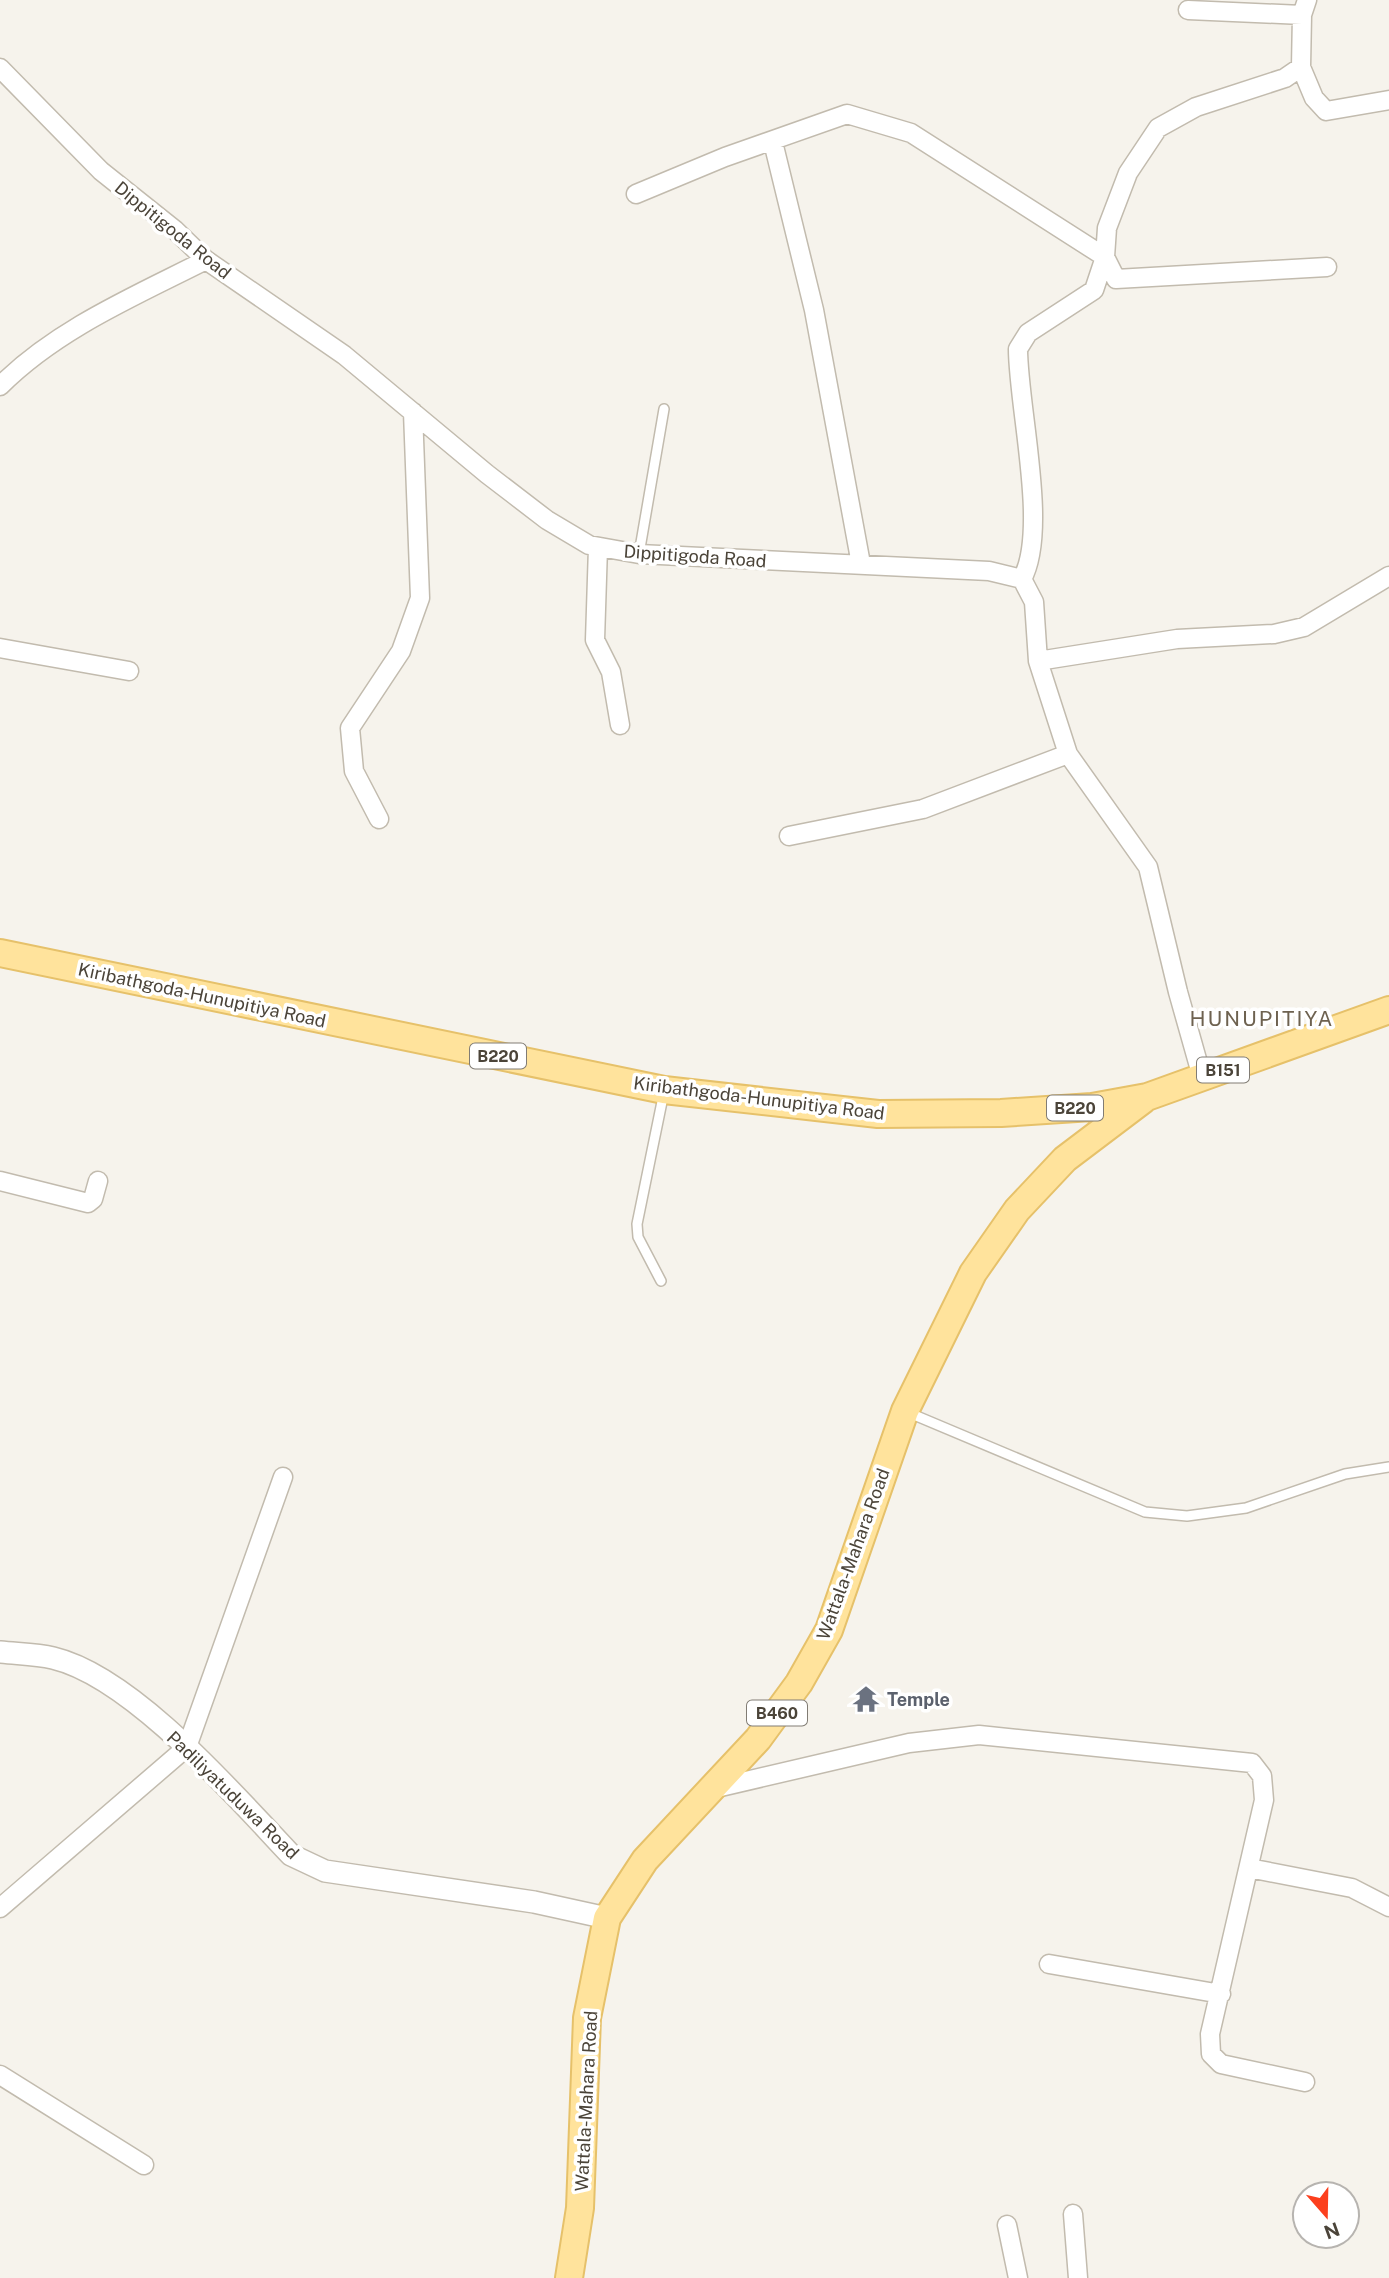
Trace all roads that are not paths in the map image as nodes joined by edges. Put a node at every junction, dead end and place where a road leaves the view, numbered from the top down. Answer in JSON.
{"nodes":[{"id":1,"x":1304,"y":8,"type":"edge"},
{"id":2,"x":1188,"y":10,"type":"dead end"},
{"id":3,"x":1301,"y":66,"type":"junction"},
{"id":4,"x":0,"y":68,"type":"edge"},
{"id":5,"x":1389,"y":100,"type":"edge"},
{"id":6,"x":773,"y":142,"type":"junction"},
{"id":7,"x":636,"y":194,"type":"dead end"},
{"id":8,"x":1105,"y":257,"type":"junction"},
{"id":9,"x":206,"y":260,"type":"junction"},
{"id":10,"x":1327,"y":267,"type":"dead end"},
{"id":11,"x":0,"y":386,"type":"edge"},
{"id":12,"x":664,"y":409,"type":"dead end"},
{"id":13,"x":413,"y":412,"type":"junction"},
{"id":14,"x":598,"y":547,"type":"junction"},
{"id":15,"x":639,"y":554,"type":"junction"},
{"id":16,"x":861,"y":564,"type":"junction"},
{"id":17,"x":1389,"y":576,"type":"edge"},
{"id":18,"x":1023,"y":579,"type":"junction"},
{"id":19,"x":0,"y":648,"type":"edge"},
{"id":20,"x":1038,"y":661,"type":"junction"},
{"id":21,"x":129,"y":671,"type":"dead end"},
{"id":22,"x":620,"y":725,"type":"dead end"},
{"id":23,"x":1068,"y":754,"type":"junction"},
{"id":24,"x":379,"y":819,"type":"dead end"},
{"id":25,"x":789,"y":836,"type":"dead end"},
{"id":26,"x":0,"y":953,"type":"edge"},
{"id":27,"x":1389,"y":1010,"type":"edge"},
{"id":28,"x":1202,"y":1077,"type":"junction"},
{"id":29,"x":664,"y":1090,"type":"junction"},
{"id":30,"x":1147,"y":1097,"type":"junction"},
{"id":31,"x":0,"y":1181,"type":"edge"},
{"id":32,"x":98,"y":1181,"type":"dead end"},
{"id":33,"x":661,"y":1282,"type":"dead end"},
{"id":34,"x":905,"y":1411,"type":"junction"},
{"id":35,"x":1389,"y":1467,"type":"edge"},
{"id":36,"x":283,"y":1477,"type":"dead end"},
{"id":37,"x":0,"y":1653,"type":"edge"},
{"id":38,"x":187,"y":1748,"type":"junction"},
{"id":39,"x":708,"y":1790,"type":"junction"},
{"id":40,"x":1250,"y":1868,"type":"junction"},
{"id":41,"x":1389,"y":1907,"type":"edge"},
{"id":42,"x":0,"y":1908,"type":"edge"},
{"id":43,"x":607,"y":1917,"type":"junction"},
{"id":44,"x":1049,"y":1964,"type":"dead end"},
{"id":45,"x":1221,"y":1994,"type":"junction"},
{"id":46,"x":0,"y":2075,"type":"edge"},
{"id":47,"x":1305,"y":2082,"type":"dead end"},
{"id":48,"x":144,"y":2165,"type":"dead end"},
{"id":49,"x":1073,"y":2214,"type":"dead end"},
{"id":50,"x":1007,"y":2225,"type":"dead end"},
{"id":51,"x":569,"y":2278,"type":"edge"},
{"id":52,"x":1018,"y":2278,"type":"edge"},
{"id":53,"x":1078,"y":2278,"type":"edge"}],
"edges":[{"from":1,"to":2,"type":"street"},
{"from":1,"to":3,"type":"street"},
{"from":3,"to":5,"type":"street"},
{"from":3,"to":8,"type":"street"},
{"from":4,"to":9,"type":"street","name":"Dippitigoda Road"},
{"from":6,"to":7,"type":"street"},
{"from":6,"to":8,"type":"street"},
{"from":6,"to":16,"type":"street"},
{"from":8,"to":10,"type":"street"},
{"from":8,"to":18,"type":"street"},
{"from":9,"to":11,"type":"street"},
{"from":9,"to":13,"type":"street","name":"Dippitigoda Road"},
{"from":12,"to":15,"type":"lane"},
{"from":13,"to":14,"type":"street","name":"Dippitigoda Road"},
{"from":13,"to":24,"type":"street"},
{"from":14,"to":15,"type":"street","name":"Dippitigoda Road"},
{"from":14,"to":22,"type":"street"},
{"from":15,"to":16,"type":"street","name":"Dippitigoda Road"},
{"from":16,"to":18,"type":"street","name":"Dippitigoda Road"},
{"from":17,"to":20,"type":"street"},
{"from":18,"to":20,"type":"street"},
{"from":19,"to":21,"type":"street"},
{"from":20,"to":23,"type":"street"},
{"from":23,"to":25,"type":"street"},
{"from":23,"to":28,"type":"street"},
{"from":26,"to":29,"type":"main road","name":"Kiribathgoda-Hunupitiya Road","number":"B220"},
{"from":27,"to":28,"type":"main road","name":"Kiribathgoda-Hunupitiya Road","number":"B151"},
{"from":28,"to":30,"type":"main road","name":"Kiribathgoda-Hunupitiya Road","number":"B151"},
{"from":29,"to":30,"type":"main road","name":"Kiribathgoda-Hunupitiya Road","number":"B220"},
{"from":29,"to":33,"type":"lane"},
{"from":30,"to":34,"type":"main road","name":"Wattala-Mahara Road","number":"B460"},
{"from":31,"to":32,"type":"street"},
{"from":34,"to":35,"type":"lane"},
{"from":34,"to":39,"type":"main road","name":"Wattala-Mahara Road","number":"B460"},
{"from":36,"to":38,"type":"street"},
{"from":37,"to":38,"type":"street","name":"Padiliyatuduwa Road"},
{"from":38,"to":42,"type":"street"},
{"from":38,"to":43,"type":"street","name":"Padiliyatuduwa Road"},
{"from":39,"to":40,"type":"street"},
{"from":39,"to":43,"type":"main road","name":"Wattala-Mahara Road","number":"B460"},
{"from":40,"to":41,"type":"street"},
{"from":40,"to":45,"type":"street"},
{"from":43,"to":51,"type":"main road","name":"Wattala-Mahara Road","number":"B460"},
{"from":44,"to":45,"type":"street"},
{"from":45,"to":47,"type":"street"},
{"from":46,"to":48,"type":"street"},
{"from":49,"to":53,"type":"street"},
{"from":50,"to":52,"type":"street"}]}
